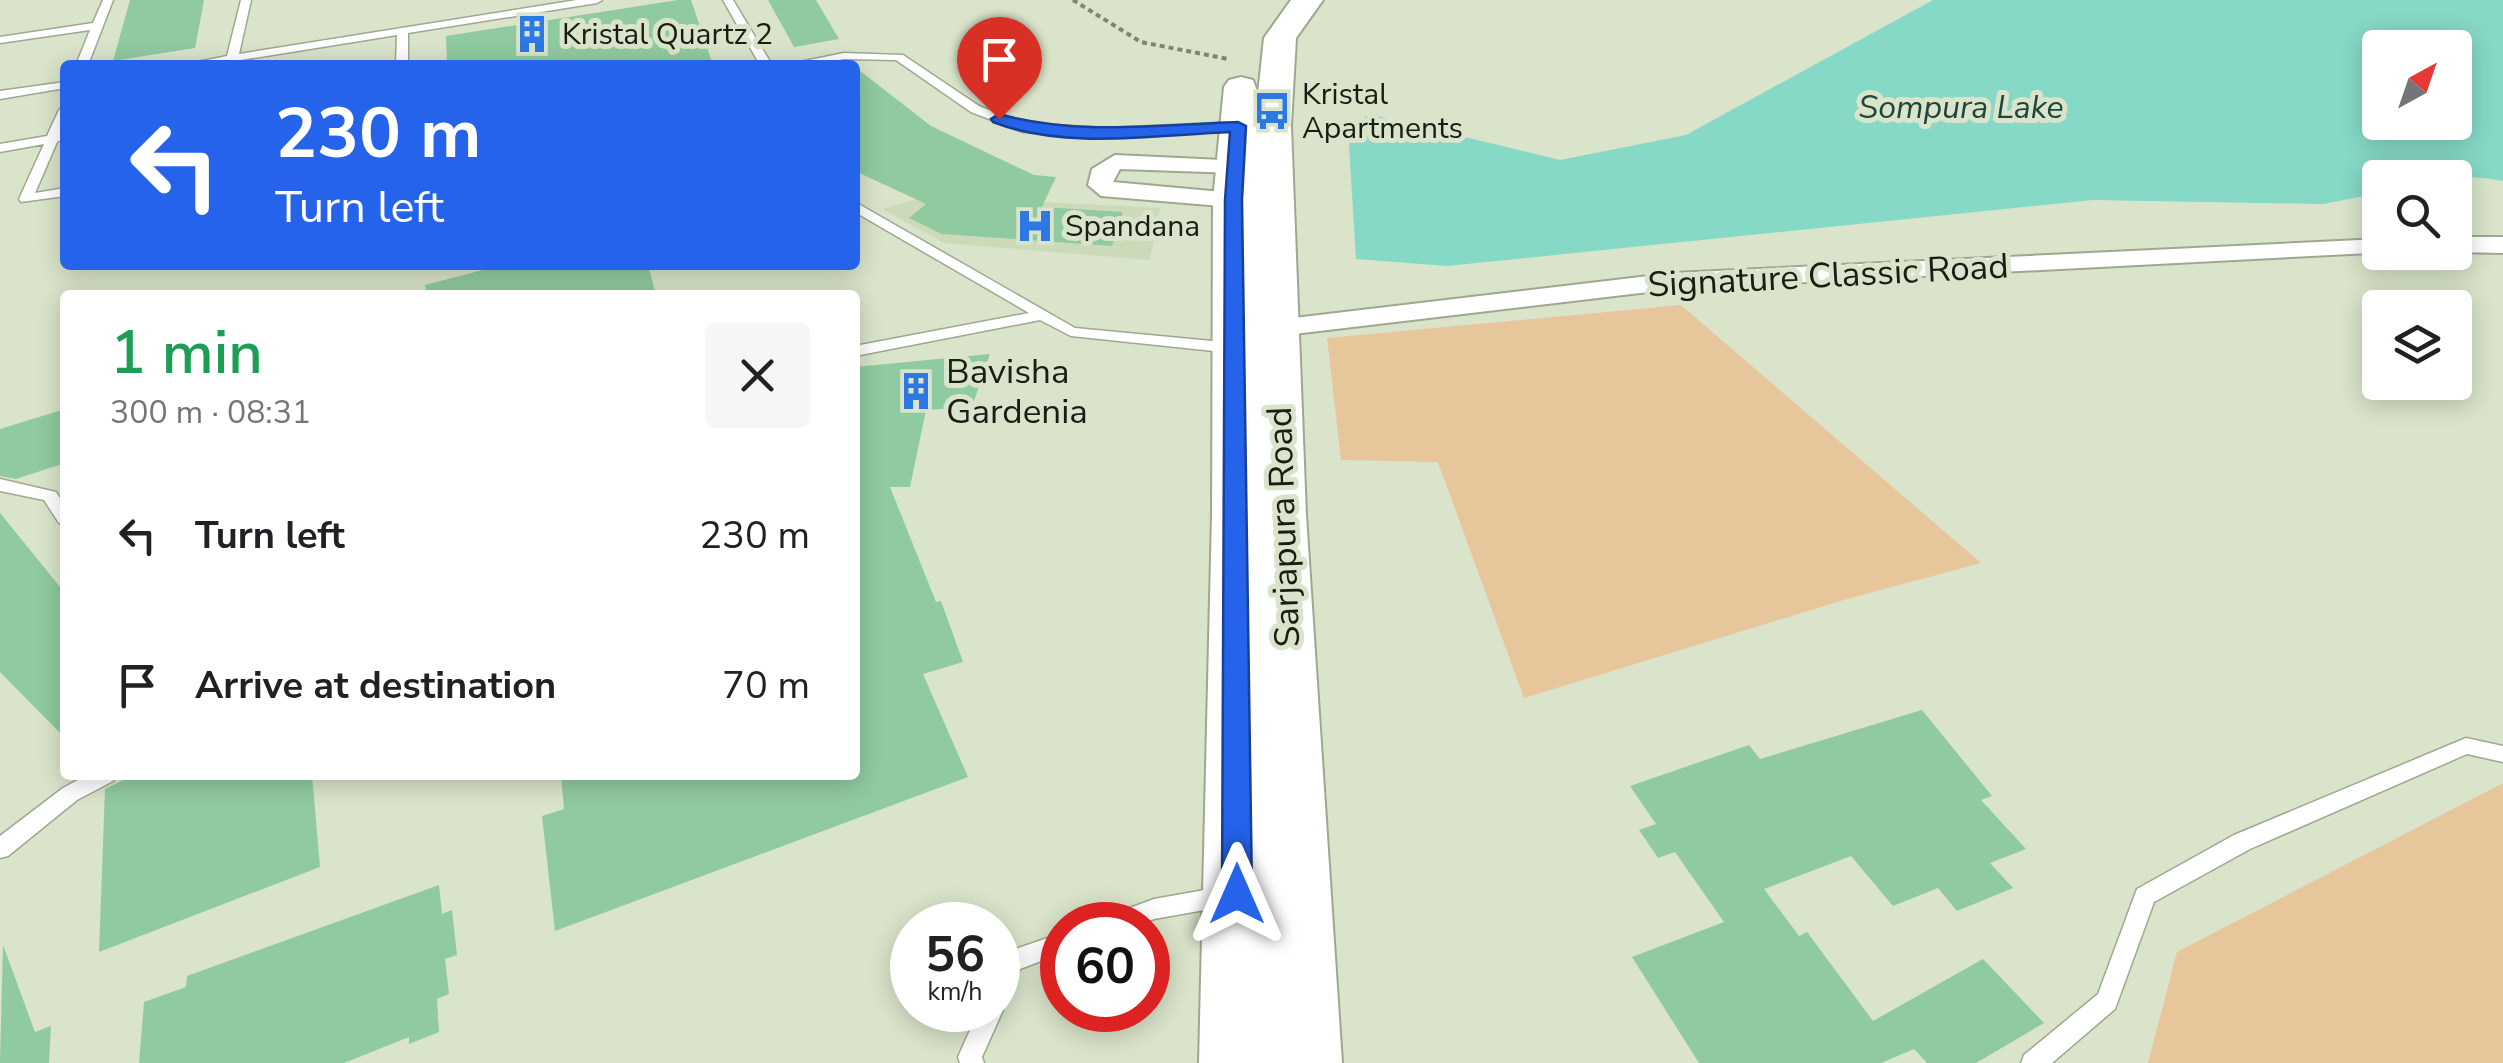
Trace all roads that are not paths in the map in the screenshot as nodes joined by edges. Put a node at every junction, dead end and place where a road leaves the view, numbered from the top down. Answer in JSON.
{"nodes":[{"id":1,"x":108,"y":0,"type":"edge"},
{"id":2,"x":246,"y":0,"type":"edge"},
{"id":3,"x":597,"y":0,"type":"edge"},
{"id":4,"x":728,"y":0,"type":"edge"},
{"id":5,"x":1277,"y":0,"type":"edge"},
{"id":6,"x":1307,"y":0,"type":"edge"},
{"id":7,"x":98,"y":26,"type":"junction"},
{"id":8,"x":403,"y":31,"type":"junction"},
{"id":9,"x":0,"y":40,"type":"edge"},
{"id":10,"x":232,"y":58,"type":"junction"},
{"id":11,"x":84,"y":60,"type":"edge"},
{"id":12,"x":220,"y":60,"type":"edge"},
{"id":13,"x":402,"y":60,"type":"edge"},
{"id":14,"x":763,"y":60,"type":"edge"},
{"id":15,"x":820,"y":60,"type":"edge"},
{"id":16,"x":60,"y":86,"type":"edge"},
{"id":17,"x":0,"y":95,"type":"edge"},
{"id":18,"x":59,"y":138,"type":"edge"},
{"id":19,"x":0,"y":148,"type":"edge"},
{"id":20,"x":1245,"y":155,"type":"junction"},
{"id":21,"x":60,"y":193,"type":"edge"},
{"id":22,"x":860,"y":209,"type":"edge"},
{"id":23,"x":2472,"y":245,"type":"edge"},
{"id":24,"x":2503,"y":245,"type":"edge"},
{"id":25,"x":2362,"y":249,"type":"edge"},
{"id":26,"x":1043,"y":316,"type":"junction"},
{"id":27,"x":1255,"y":338,"type":"junction"},
{"id":28,"x":860,"y":350,"type":"edge"},
{"id":29,"x":0,"y":485,"type":"edge"},
{"id":30,"x":60,"y":511,"type":"edge"},
{"id":31,"x":1259,"y":515,"type":"junction"},
{"id":32,"x":2503,"y":754,"type":"edge"},
{"id":33,"x":97,"y":780,"type":"edge"},
{"id":34,"x":0,"y":848,"type":"edge"},
{"id":35,"x":1237,"y":894,"type":"junction"},
{"id":36,"x":1170,"y":906,"type":"edge"},
{"id":37,"x":981,"y":1032,"type":"edge"},
{"id":38,"x":972,"y":1063,"type":"edge"},
{"id":39,"x":1236,"y":1063,"type":"edge"},
{"id":40,"x":1305,"y":1063,"type":"edge"},
{"id":41,"x":2033,"y":1063,"type":"edge"}],
"edges":[{"from":1,"to":7,"type":"lane"},
{"from":2,"to":10,"type":"lane"},
{"from":3,"to":8,"type":"lane"},
{"from":4,"to":14,"type":"lane"},
{"from":5,"to":20,"type":"main road","name":"Sarjapura Road"},
{"from":6,"to":20,"type":"main road","name":"Sarjapura Road"},
{"from":7,"to":9,"type":"lane"},
{"from":7,"to":11,"type":"lane"},
{"from":8,"to":10,"type":"lane"},
{"from":8,"to":13,"type":"lane"},
{"from":10,"to":12,"type":"lane"},
{"from":15,"to":20,"type":"lane"},
{"from":16,"to":17,"type":"lane"},
{"from":18,"to":19,"type":"lane"},
{"from":18,"to":21,"type":"lane"},
{"from":20,"to":27,"type":"main road","name":"Sarjapura Road"},
{"from":20,"to":27,"type":"main road","name":"Sarjapura Road"},
{"from":22,"to":26,"type":"lane"},
{"from":23,"to":24,"type":"street"},
{"from":25,"to":27,"type":"street","name":"Signature Classic Road"},
{"from":26,"to":27,"type":"lane"},
{"from":26,"to":28,"type":"lane"},
{"from":27,"to":31,"type":"main road","name":"Sarjapura Road"},
{"from":29,"to":30,"type":"lane"},
{"from":31,"to":35,"type":"main road","name":"Sarjapura Road"},
{"from":31,"to":40,"type":"main road","name":"Sarjapura Road"},
{"from":32,"to":41,"type":"lane"},
{"from":33,"to":34,"type":"lane"},
{"from":35,"to":36,"type":"lane"},
{"from":35,"to":39,"type":"main road","name":"Sarjapura Road"},
{"from":37,"to":38,"type":"lane"}]}
